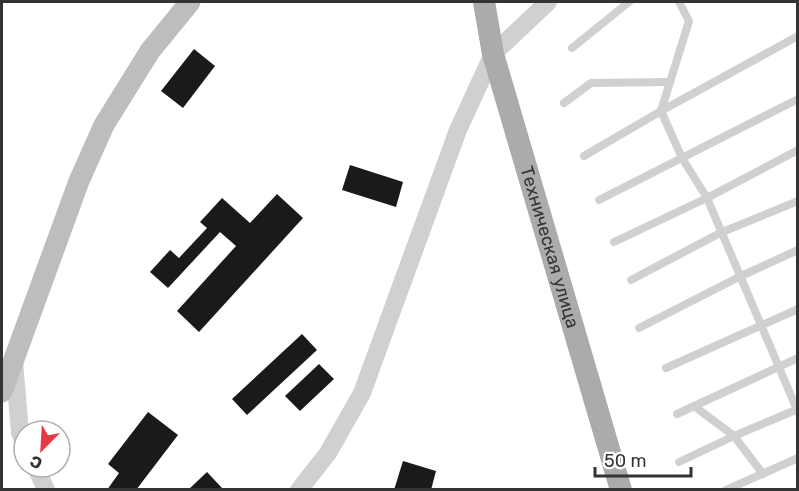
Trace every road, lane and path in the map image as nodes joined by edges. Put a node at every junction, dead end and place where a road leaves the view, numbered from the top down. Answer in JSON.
{"nodes":[{"id":1,"x":190,"y":2,"type":"edge"},
{"id":2,"x":484,"y":2,"type":"edge"},
{"id":3,"x":548,"y":2,"type":"edge"},
{"id":4,"x":629,"y":2,"type":"edge"},
{"id":5,"x":679,"y":2,"type":"edge"},
{"id":6,"x":798,"y":36,"type":"edge"},
{"id":7,"x":572,"y":48,"type":"dead end"},
{"id":8,"x":493,"y":54,"type":"junction"},
{"id":9,"x":670,"y":82,"type":"junction"},
{"id":10,"x":798,"y":99,"type":"edge"},
{"id":11,"x":564,"y":103,"type":"dead end"},
{"id":12,"x":661,"y":111,"type":"junction"},
{"id":13,"x":798,"y":150,"type":"edge"},
{"id":14,"x":584,"y":156,"type":"dead end"},
{"id":15,"x":682,"y":158,"type":"junction"},
{"id":16,"x":707,"y":198,"type":"junction"},
{"id":17,"x":599,"y":200,"type":"dead end"},
{"id":18,"x":798,"y":201,"type":"edge"},
{"id":19,"x":720,"y":233,"type":"junction"},
{"id":20,"x":614,"y":242,"type":"dead end"},
{"id":21,"x":798,"y":250,"type":"edge"},
{"id":22,"x":739,"y":277,"type":"junction"},
{"id":23,"x":631,"y":280,"type":"dead end"},
{"id":24,"x":798,"y":309,"type":"edge"},
{"id":25,"x":761,"y":326,"type":"junction"},
{"id":26,"x":639,"y":328,"type":"dead end"},
{"id":27,"x":11,"y":357,"type":"junction"},
{"id":28,"x":798,"y":358,"type":"edge"},
{"id":29,"x":666,"y":368,"type":"dead end"},
{"id":30,"x":777,"y":368,"type":"junction"},
{"id":31,"x":2,"y":392,"type":"edge"},
{"id":32,"x":694,"y":406,"type":"junction"},
{"id":33,"x":797,"y":410,"type":"edge"},
{"id":34,"x":677,"y":414,"type":"dead end"},
{"id":35,"x":18,"y":419,"type":"edge"},
{"id":36,"x":734,"y":436,"type":"junction"},
{"id":37,"x":798,"y":459,"type":"edge"},
{"id":38,"x":679,"y":462,"type":"dead end"},
{"id":39,"x":763,"y":474,"type":"junction"},
{"id":40,"x":299,"y":489,"type":"edge"},
{"id":41,"x":621,"y":489,"type":"edge"},
{"id":42,"x":726,"y":489,"type":"edge"}],
"edges":[{"from":1,"to":27,"type":"main road"},
{"from":2,"to":8,"type":"main road","name":"Техническая улица"},
{"from":3,"to":8,"type":"street"},
{"from":4,"to":7,"type":"lane"},
{"from":5,"to":9,"type":"lane"},
{"from":6,"to":12,"type":"lane"},
{"from":8,"to":40,"type":"street"},
{"from":8,"to":41,"type":"main road","name":"Техническая улица"},
{"from":9,"to":11,"type":"lane"},
{"from":9,"to":12,"type":"lane"},
{"from":10,"to":15,"type":"lane"},
{"from":12,"to":14,"type":"lane"},
{"from":12,"to":15,"type":"lane"},
{"from":13,"to":16,"type":"lane"},
{"from":15,"to":16,"type":"lane"},
{"from":15,"to":17,"type":"lane"},
{"from":16,"to":19,"type":"lane"},
{"from":16,"to":20,"type":"lane"},
{"from":18,"to":19,"type":"lane"},
{"from":19,"to":22,"type":"lane"},
{"from":19,"to":23,"type":"lane"},
{"from":21,"to":22,"type":"lane"},
{"from":22,"to":25,"type":"lane"},
{"from":22,"to":26,"type":"lane"},
{"from":24,"to":25,"type":"lane"},
{"from":25,"to":29,"type":"lane"},
{"from":25,"to":30,"type":"lane"},
{"from":27,"to":31,"type":"main road"},
{"from":27,"to":35,"type":"street"},
{"from":28,"to":30,"type":"lane"},
{"from":30,"to":32,"type":"lane"},
{"from":30,"to":33,"type":"lane"},
{"from":32,"to":34,"type":"lane"},
{"from":32,"to":36,"type":"lane"},
{"from":33,"to":36,"type":"lane"},
{"from":36,"to":38,"type":"lane"},
{"from":36,"to":39,"type":"lane"},
{"from":37,"to":39,"type":"lane"},
{"from":39,"to":42,"type":"lane"}]}
